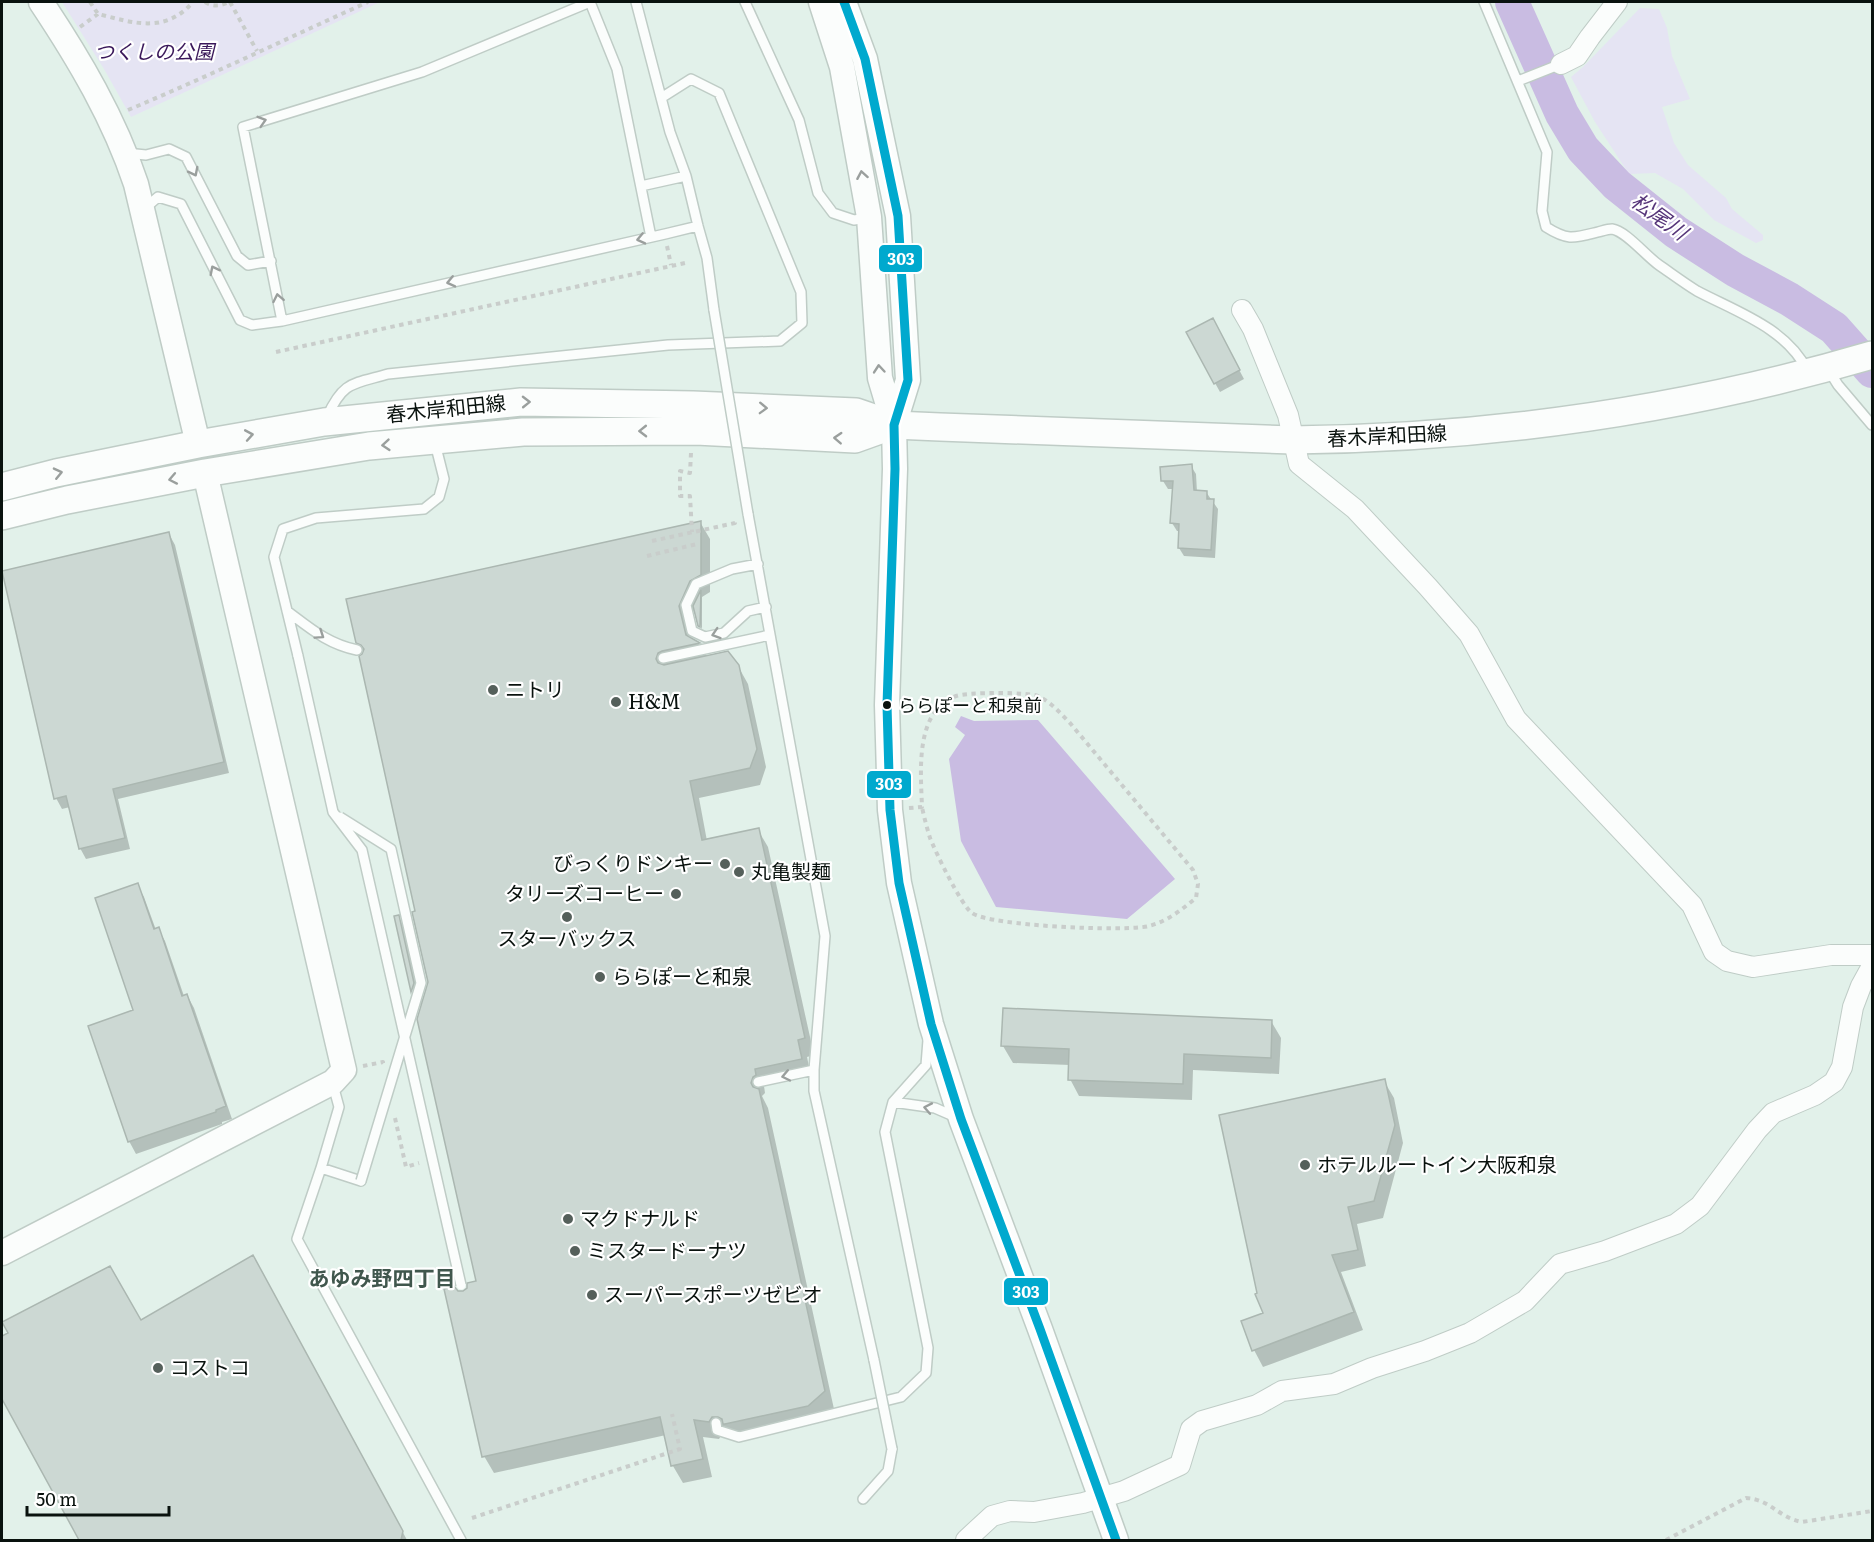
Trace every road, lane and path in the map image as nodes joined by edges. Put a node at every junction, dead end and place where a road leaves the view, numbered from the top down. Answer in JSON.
{"nodes":[{"id":1,"x":41,"y":2,"type":"edge"},
{"id":2,"x":90,"y":2,"type":"edge"},
{"id":3,"x":193,"y":2,"type":"edge"},
{"id":4,"x":205,"y":2,"type":"edge"},
{"id":5,"x":229,"y":2,"type":"edge"},
{"id":6,"x":368,"y":2,"type":"edge"},
{"id":7,"x":636,"y":2,"type":"edge"},
{"id":8,"x":745,"y":2,"type":"edge"},
{"id":9,"x":820,"y":2,"type":"edge"},
{"id":10,"x":844,"y":2,"type":"edge"},
{"id":11,"x":1484,"y":2,"type":"edge"},
{"id":12,"x":1617,"y":2,"type":"edge"},
{"id":13,"x":257,"y":51,"type":"junction"},
{"id":14,"x":1561,"y":63,"type":"joint"},
{"id":15,"x":1521,"y":80,"type":"junction"},
{"id":16,"x":661,"y":98,"type":"junction"},
{"id":17,"x":111,"y":119,"type":"junction"},
{"id":18,"x":126,"y":153,"type":"junction"},
{"id":19,"x":686,"y":176,"type":"junction"},
{"id":20,"x":641,"y":186,"type":"junction"},
{"id":21,"x":142,"y":211,"type":"junction"},
{"id":22,"x":869,"y":217,"type":"junction"},
{"id":23,"x":698,"y":226,"type":"junction"},
{"id":24,"x":665,"y":234,"type":"junction"},
{"id":25,"x":651,"y":237,"type":"junction"},
{"id":26,"x":271,"y":261,"type":"junction"},
{"id":27,"x":685,"y":263,"type":"dead end"},
{"id":28,"x":672,"y":266,"type":"junction"},
{"id":29,"x":1242,"y":310,"type":"dead end"},
{"id":30,"x":282,"y":321,"type":"junction"},
{"id":31,"x":276,"y":352,"type":"dead end"},
{"id":32,"x":1872,"y":355,"type":"edge"},
{"id":33,"x":1826,"y":368,"type":"junction"},
{"id":34,"x":324,"y":422,"type":"junction"},
{"id":35,"x":894,"y":425,"type":"junction"},
{"id":36,"x":1872,"y":425,"type":"edge"},
{"id":37,"x":1292,"y":440,"type":"junction"},
{"id":38,"x":434,"y":441,"type":"junction"},
{"id":39,"x":198,"y":444,"type":"junction"},
{"id":40,"x":691,"y":449,"type":"dead end"},
{"id":41,"x":205,"y":473,"type":"junction"},
{"id":42,"x":2,"y":487,"type":"edge"},
{"id":43,"x":733,"y":515,"type":"dead end"},
{"id":44,"x":2,"y":516,"type":"edge"},
{"id":45,"x":692,"y":532,"type":"junction"},
{"id":46,"x":652,"y":541,"type":"dead end"},
{"id":47,"x":697,"y":544,"type":"dead end"},
{"id":48,"x":647,"y":556,"type":"dead end"},
{"id":49,"x":758,"y":564,"type":"junction"},
{"id":50,"x":766,"y":607,"type":"junction"},
{"id":51,"x":287,"y":611,"type":"junction"},
{"id":52,"x":770,"y":635,"type":"junction"},
{"id":53,"x":357,"y":650,"type":"dead end"},
{"id":54,"x":663,"y":658,"type":"dead end"},
{"id":55,"x":922,"y":807,"type":"junction"},
{"id":56,"x":890,"y":810,"type":"junction"},
{"id":57,"x":333,"y":812,"type":"junction"},
{"id":58,"x":1872,"y":955,"type":"edge"},
{"id":59,"x":1872,"y":966,"type":"edge"},
{"id":60,"x":931,"y":1024,"type":"junction"},
{"id":61,"x":814,"y":1070,"type":"junction"},
{"id":62,"x":333,"y":1082,"type":"junction"},
{"id":63,"x":758,"y":1082,"type":"dead end"},
{"id":64,"x":893,"y":1102,"type":"junction"},
{"id":65,"x":961,"y":1119,"type":"junction"},
{"id":66,"x":321,"y":1168,"type":"junction"},
{"id":67,"x":2,"y":1253,"type":"edge"},
{"id":68,"x":461,"y":1285,"type":"dead end"},
{"id":69,"x":672,"y":1414,"type":"dead end"},
{"id":70,"x":716,"y":1423,"type":"dead end"},
{"id":71,"x":863,"y":1498,"type":"dead end"},
{"id":72,"x":1102,"y":1498,"type":"junction"},
{"id":73,"x":1872,"y":1511,"type":"edge"},
{"id":74,"x":472,"y":1518,"type":"dead end"},
{"id":75,"x":461,"y":1540,"type":"edge"},
{"id":76,"x":966,"y":1540,"type":"edge"},
{"id":77,"x":1116,"y":1540,"type":"edge"},
{"id":78,"x":1666,"y":1540,"type":"edge"}],
"edges":[{"from":1,"to":17,"type":"street"},
{"from":2,"to":3,"type":"path"},
{"from":4,"to":5,"type":"path"},
{"from":5,"to":13,"type":"path"},
{"from":6,"to":13,"type":"path"},
{"from":7,"to":16,"type":"lane"},
{"from":8,"to":22,"type":"lane"},
{"from":22,"to":9,"type":"street","one_way":true},
{"from":10,"to":35,"type":"street"},
{"from":11,"to":15,"type":"lane"},
{"from":12,"to":14,"type":"street"},
{"from":13,"to":17,"type":"path"},
{"from":14,"to":15,"type":"lane"},
{"from":15,"to":33,"type":"lane"},
{"from":16,"to":19,"type":"lane"},
{"from":16,"to":34,"type":"lane"},
{"from":17,"to":18,"type":"street"},
{"from":18,"to":21,"type":"street"},
{"from":18,"to":26,"type":"lane","one_way":true},
{"from":19,"to":20,"type":"lane"},
{"from":19,"to":23,"type":"lane"},
{"from":20,"to":25,"type":"lane"},
{"from":26,"to":20,"type":"lane","one_way":true},
{"from":30,"to":21,"type":"lane","one_way":true},
{"from":21,"to":39,"type":"street"},
{"from":35,"to":22,"type":"street","one_way":true},
{"from":23,"to":24,"type":"lane"},
{"from":23,"to":49,"type":"lane","bridge":true},
{"from":24,"to":25,"type":"lane"},
{"from":24,"to":28,"type":"path"},
{"from":25,"to":30,"type":"lane","one_way":true},
{"from":30,"to":26,"type":"lane","one_way":true},
{"from":27,"to":28,"type":"path"},
{"from":28,"to":31,"type":"path"},
{"from":29,"to":37,"type":"street"},
{"from":32,"to":33,"type":"main road","name":"春木岸和田線"},
{"from":33,"to":36,"type":"lane"},
{"from":33,"to":37,"type":"main road","name":"春木岸和田線"},
{"from":34,"to":35,"type":"main road","name":"春木岸和田線","one_way":true},
{"from":39,"to":34,"type":"main road","name":"春木岸和田線","one_way":true},
{"from":35,"to":37,"type":"main road","name":"春木岸和田線"},
{"from":35,"to":38,"type":"main road","name":"春木岸和田線","one_way":true},
{"from":35,"to":56,"type":"street"},
{"from":37,"to":58,"type":"street"},
{"from":38,"to":41,"type":"main road","name":"春木岸和田線","one_way":true},
{"from":38,"to":51,"type":"lane"},
{"from":42,"to":39,"type":"main road","name":"春木岸和田線","one_way":true},
{"from":40,"to":45,"type":"path"},
{"from":41,"to":44,"type":"main road","name":"春木岸和田線","one_way":true},
{"from":41,"to":62,"type":"street"},
{"from":43,"to":45,"type":"path"},
{"from":45,"to":46,"type":"path"},
{"from":47,"to":48,"type":"path"},
{"from":49,"to":50,"type":"lane"},
{"from":50,"to":49,"type":"lane","one_way":true},
{"from":50,"to":52,"type":"lane"},
{"from":51,"to":53,"type":"lane","one_way":true},
{"from":51,"to":57,"type":"lane","bridge":true},
{"from":52,"to":54,"type":"lane"},
{"from":52,"to":61,"type":"lane"},
{"from":55,"to":55,"type":"path"},
{"from":55,"to":56,"type":"path"},
{"from":56,"to":60,"type":"street"},
{"from":57,"to":66,"type":"lane","bridge":true},
{"from":57,"to":68,"type":"lane","bridge":true},
{"from":59,"to":72,"type":"street"},
{"from":60,"to":64,"type":"lane"},
{"from":60,"to":65,"type":"street"},
{"from":61,"to":63,"type":"lane","one_way":true},
{"from":61,"to":71,"type":"lane","bridge":true},
{"from":62,"to":66,"type":"lane"},
{"from":62,"to":67,"type":"street"},
{"from":65,"to":64,"type":"lane","one_way":true},
{"from":64,"to":70,"type":"lane"},
{"from":65,"to":72,"type":"street"},
{"from":66,"to":75,"type":"lane"},
{"from":69,"to":74,"type":"path"},
{"from":72,"to":76,"type":"street"},
{"from":72,"to":77,"type":"street"},
{"from":73,"to":78,"type":"path"}]}
